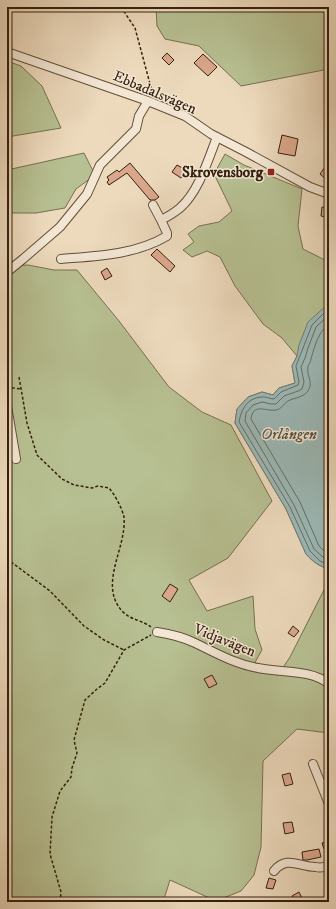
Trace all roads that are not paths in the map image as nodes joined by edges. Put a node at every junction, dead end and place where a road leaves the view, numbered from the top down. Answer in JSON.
{"nodes":[{"id":1,"x":7,"y":52,"type":"edge"},
{"id":2,"x":148,"y":101,"type":"junction"},
{"id":3,"x":217,"y":137,"type":"junction"},
{"id":4,"x":329,"y":194,"type":"edge"},
{"id":5,"x":153,"y":205,"type":"dead end"},
{"id":6,"x":161,"y":220,"type":"junction"},
{"id":7,"x":61,"y":259,"type":"dead end"},
{"id":8,"x":7,"y":272,"type":"edge"},
{"id":9,"x":7,"y":406,"type":"edge"},
{"id":10,"x":16,"y":459,"type":"dead end"},
{"id":11,"x":157,"y":632,"type":"road end"},
{"id":12,"x":329,"y":684,"type":"edge"},
{"id":13,"x":313,"y":764,"type":"dead end"},
{"id":14,"x":329,"y":804,"type":"edge"},
{"id":15,"x":329,"y":866,"type":"edge"},
{"id":16,"x":274,"y":871,"type":"dead end"}],
"edges":[{"from":1,"to":2,"type":"street","name":"Ebbadalsvägen"},
{"from":2,"to":3,"type":"street","name":"Ebbadalsvägen"},
{"from":2,"to":8,"type":"street"},
{"from":3,"to":4,"type":"street","name":"Ebbadalsvägen"},
{"from":3,"to":6,"type":"street"},
{"from":5,"to":6,"type":"street"},
{"from":6,"to":7,"type":"street"},
{"from":9,"to":10,"type":"street"},
{"from":11,"to":12,"type":"street","name":"Vidjavägen"},
{"from":13,"to":14,"type":"street"},
{"from":15,"to":16,"type":"street"}]}
